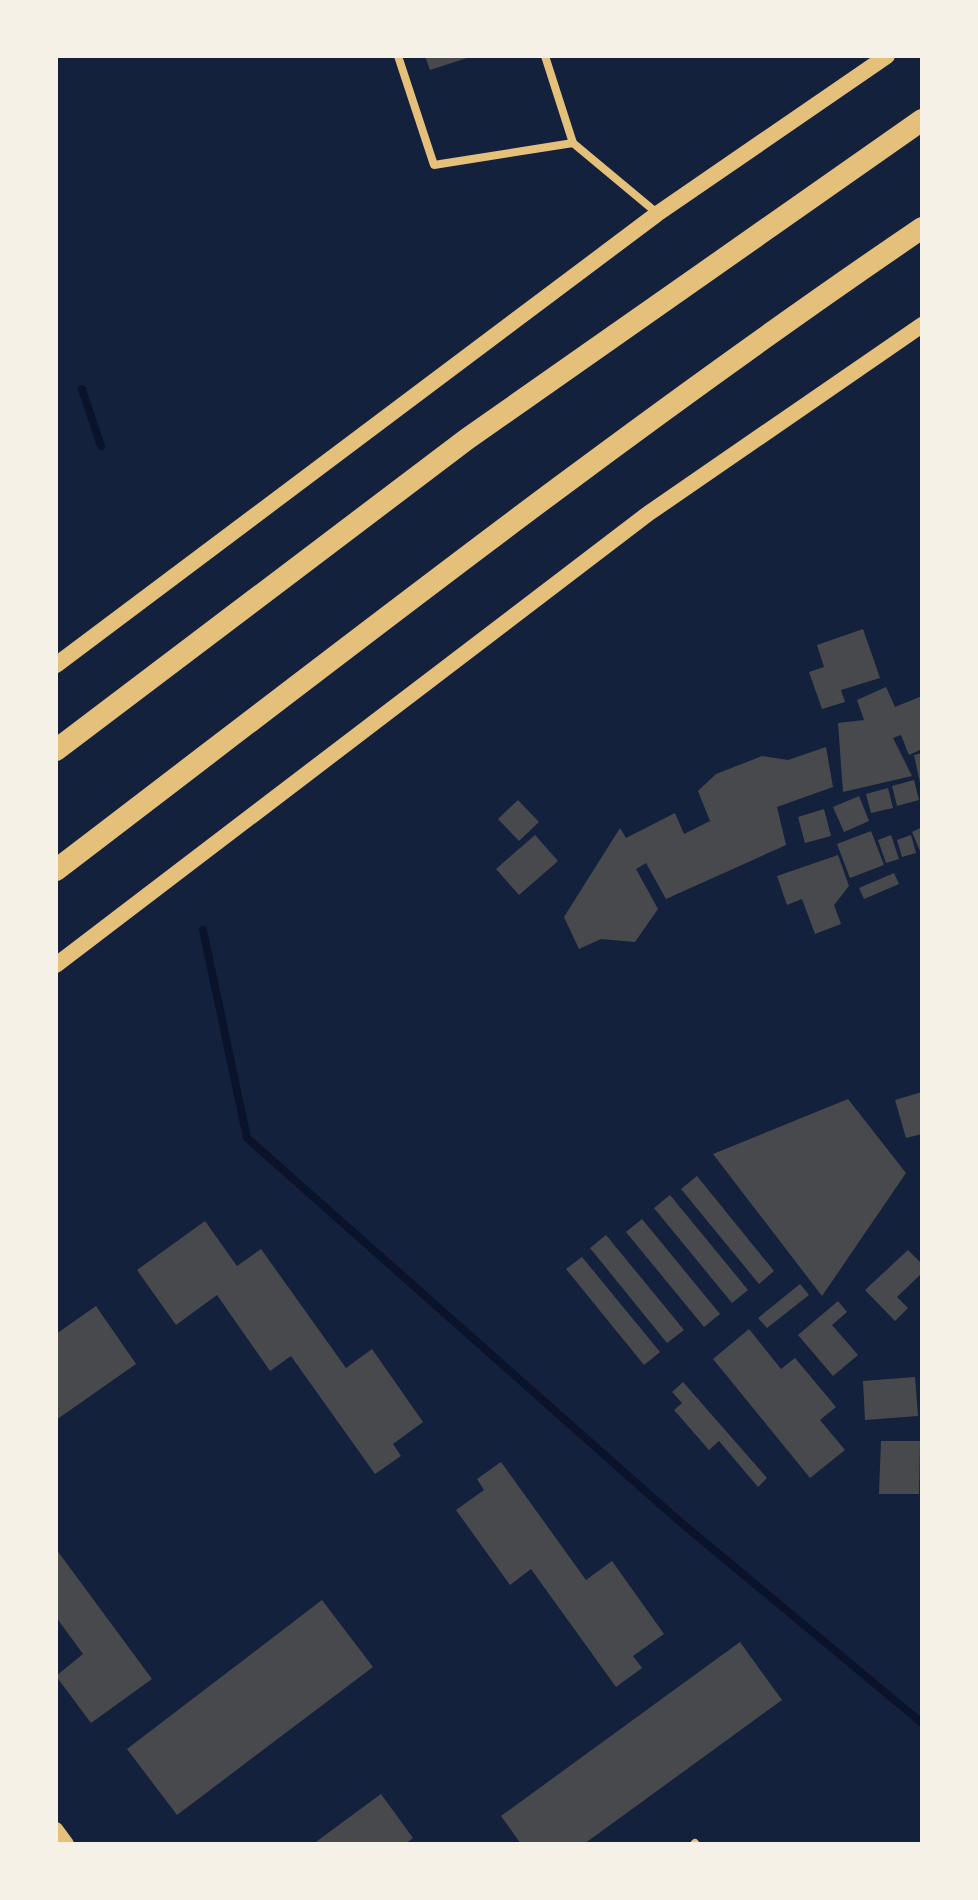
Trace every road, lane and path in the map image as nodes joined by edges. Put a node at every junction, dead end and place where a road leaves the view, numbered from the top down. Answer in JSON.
{"nodes":[{"id":1,"x":398,"y":56,"type":"edge"},
{"id":2,"x":545,"y":56,"type":"edge"},
{"id":3,"x":887,"y":56,"type":"edge"},
{"id":4,"x":922,"y":120,"type":"edge"},
{"id":5,"x":573,"y":143,"type":"junction"},
{"id":6,"x":657,"y":214,"type":"junction"},
{"id":7,"x":922,"y":228,"type":"edge"},
{"id":8,"x":922,"y":325,"type":"edge"},
{"id":9,"x":56,"y":665,"type":"edge"},
{"id":10,"x":56,"y":750,"type":"edge"},
{"id":11,"x":56,"y":870,"type":"edge"},
{"id":12,"x":56,"y":965,"type":"edge"},
{"id":13,"x":56,"y":1829,"type":"edge"},
{"id":14,"x":67,"y":1844,"type":"edge"}],
"edges":[{"from":1,"to":5,"type":"street"},
{"from":2,"to":5,"type":"street"},
{"from":3,"to":6,"type":"main road"},
{"from":4,"to":10,"type":"highway"},
{"from":5,"to":6,"type":"street"},
{"from":6,"to":9,"type":"main road"},
{"from":7,"to":11,"type":"highway"},
{"from":8,"to":12,"type":"main road"},
{"from":13,"to":14,"type":"street"}]}
